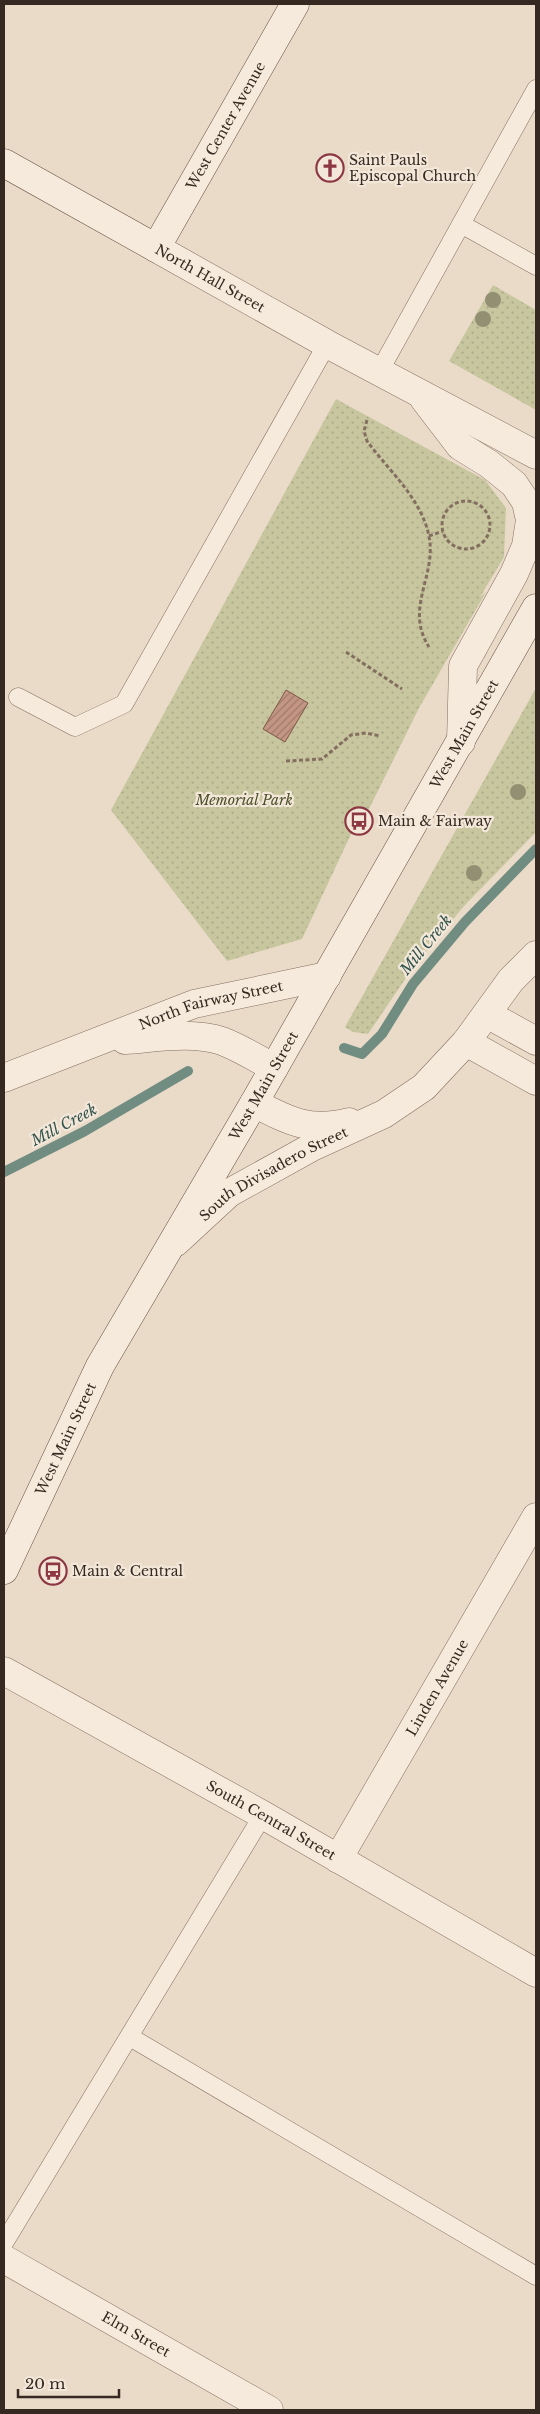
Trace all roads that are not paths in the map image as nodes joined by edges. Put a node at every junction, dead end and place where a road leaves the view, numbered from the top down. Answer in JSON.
{"nodes":[{"id":1,"x":295,"y":4,"type":"edge"},
{"id":2,"x":536,"y":89,"type":"edge"},
{"id":3,"x":4,"y":163,"type":"edge"},
{"id":4,"x":461,"y":224,"type":"junction"},
{"id":5,"x":156,"y":248,"type":"junction"},
{"id":6,"x":536,"y":266,"type":"edge"},
{"id":7,"x":327,"y":344,"type":"junction"},
{"id":8,"x":379,"y":372,"type":"junction"},
{"id":9,"x":418,"y":392,"type":"junction"},
{"id":10,"x":536,"y":455,"type":"edge"},
{"id":11,"x":536,"y":608,"type":"edge"},
{"id":12,"x":18,"y":697,"type":"dead end"},
{"id":13,"x":461,"y":742,"type":"junction"},
{"id":14,"x":536,"y":955,"type":"edge"},
{"id":15,"x":327,"y":976,"type":"junction"},
{"id":16,"x":488,"y":1014,"type":"junction"},
{"id":17,"x":536,"y":1041,"type":"edge"},
{"id":18,"x":98,"y":1042,"type":"junction"},
{"id":19,"x":466,"y":1042,"type":"junction"},
{"id":20,"x":274,"y":1068,"type":"junction"},
{"id":21,"x":4,"y":1078,"type":"edge"},
{"id":22,"x":536,"y":1080,"type":"edge"},
{"id":23,"x":254,"y":1103,"type":"junction"},
{"id":24,"x":384,"y":1114,"type":"junction"},
{"id":25,"x":170,"y":1247,"type":"junction"},
{"id":26,"x":536,"y":1517,"type":"edge"},
{"id":27,"x":4,"y":1570,"type":"edge"},
{"id":28,"x":4,"y":1671,"type":"edge"},
{"id":29,"x":263,"y":1816,"type":"junction"},
{"id":30,"x":338,"y":1859,"type":"junction"},
{"id":31,"x":536,"y":1973,"type":"edge"},
{"id":32,"x":130,"y":2037,"type":"junction"},
{"id":33,"x":4,"y":2243,"type":"edge"},
{"id":34,"x":4,"y":2259,"type":"edge"},
{"id":35,"x":536,"y":2276,"type":"edge"},
{"id":36,"x":269,"y":2410,"type":"edge"}],
"edges":[{"from":1,"to":5,"type":"street","name":"West Center Avenue"},
{"from":2,"to":4,"type":"lane"},
{"from":3,"to":5,"type":"street","name":"North Hall Street"},
{"from":4,"to":6,"type":"lane"},
{"from":4,"to":8,"type":"lane"},
{"from":5,"to":7,"type":"street","name":"North Hall Street"},
{"from":7,"to":8,"type":"street","name":"North Hall Street"},
{"from":7,"to":12,"type":"lane"},
{"from":8,"to":9,"type":"street","name":"North Hall Street"},
{"from":9,"to":10,"type":"street","name":"North Hall Street"},
{"from":9,"to":13,"type":"street","name":"North Hall Street"},
{"from":11,"to":13,"type":"street","name":"West Main Street"},
{"from":13,"to":15,"type":"street","name":"West Main Street"},
{"from":14,"to":16,"type":"street","name":"South Divisadero Street"},
{"from":15,"to":18,"type":"street","name":"North Fairway Street"},
{"from":15,"to":20,"type":"street","name":"West Main Street"},
{"from":16,"to":17,"type":"street"},
{"from":16,"to":19,"type":"street","name":"South Divisadero Street"},
{"from":18,"to":20,"type":"street","name":"North Fairway Street"},
{"from":18,"to":21,"type":"street","name":"North Fairway Street"},
{"from":19,"to":22,"type":"street"},
{"from":19,"to":24,"type":"street","name":"South Divisadero Street"},
{"from":20,"to":23,"type":"street","name":"West Main Street"},
{"from":23,"to":24,"type":"street","name":"South Divisadero Street"},
{"from":23,"to":25,"type":"street","name":"West Main Street"},
{"from":24,"to":25,"type":"street","name":"South Divisadero Street"},
{"from":25,"to":27,"type":"street","name":"West Main Street"},
{"from":26,"to":30,"type":"street","name":"Linden Avenue"},
{"from":28,"to":29,"type":"street","name":"South Central Street"},
{"from":29,"to":30,"type":"street","name":"South Central Street"},
{"from":29,"to":32,"type":"lane"},
{"from":30,"to":31,"type":"street","name":"South Central Street"},
{"from":32,"to":33,"type":"lane"},
{"from":32,"to":35,"type":"lane"},
{"from":34,"to":36,"type":"street","name":"Elm Street"}]}
